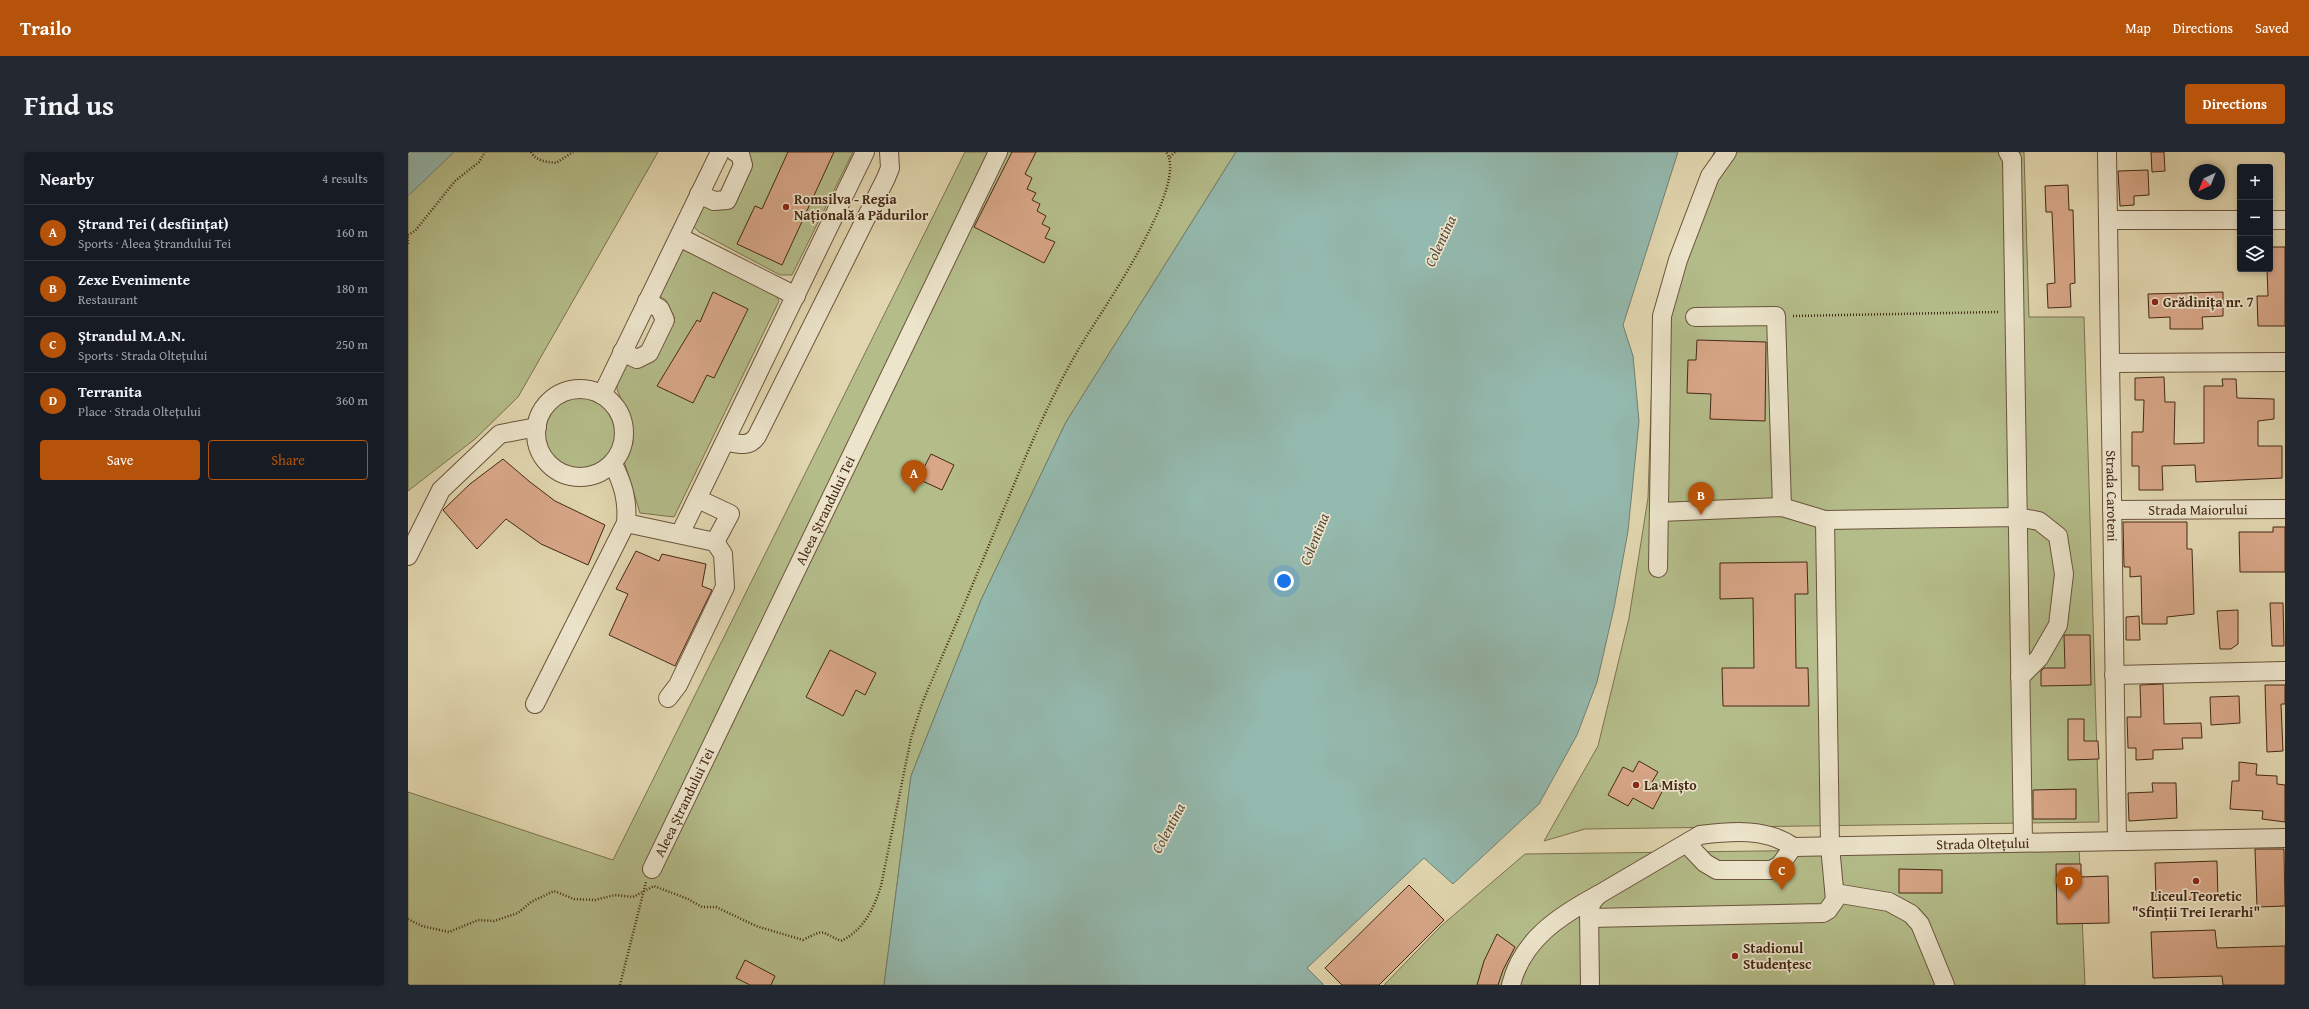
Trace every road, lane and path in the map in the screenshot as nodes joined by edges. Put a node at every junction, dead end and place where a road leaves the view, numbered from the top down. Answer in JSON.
{"nodes":[{"id":1,"x":485,"y":152,"type":"edge"},
{"id":2,"x":531,"y":152,"type":"edge"},
{"id":3,"x":573,"y":152,"type":"edge"},
{"id":4,"x":720,"y":152,"type":"edge"},
{"id":5,"x":736,"y":152,"type":"edge"},
{"id":6,"x":865,"y":152,"type":"edge"},
{"id":7,"x":889,"y":152,"type":"edge"},
{"id":8,"x":998,"y":152,"type":"edge"},
{"id":9,"x":1166,"y":152,"type":"edge"},
{"id":10,"x":1176,"y":152,"type":"edge"},
{"id":11,"x":1727,"y":152,"type":"edge"},
{"id":12,"x":2008,"y":152,"type":"edge"},
{"id":13,"x":2107,"y":152,"type":"edge"},
{"id":14,"x":1170,"y":157,"type":"junction"},
{"id":15,"x":699,"y":194,"type":"junction"},
{"id":16,"x":2108,"y":220,"type":"junction"},
{"id":17,"x":2237,"y":220,"type":"edge"},
{"id":18,"x":2273,"y":220,"type":"edge"},
{"id":19,"x":2285,"y":220,"type":"edge"},
{"id":20,"x":408,"y":235,"type":"edge"},
{"id":21,"x":679,"y":237,"type":"junction"},
{"id":22,"x":408,"y":244,"type":"edge"},
{"id":23,"x":796,"y":296,"type":"junction"},
{"id":24,"x":647,"y":301,"type":"junction"},
{"id":25,"x":2014,"y":312,"type":"junction"},
{"id":26,"x":1776,"y":316,"type":"junction"},
{"id":27,"x":1695,"y":317,"type":"dead end"},
{"id":28,"x":622,"y":352,"type":"junction"},
{"id":29,"x":2285,"y":362,"type":"edge"},
{"id":30,"x":2110,"y":363,"type":"junction"},
{"id":31,"x":602,"y":395,"type":"junction"},
{"id":32,"x":537,"y":427,"type":"junction"},
{"id":33,"x":726,"y":441,"type":"junction"},
{"id":34,"x":613,"y":464,"type":"junction"},
{"id":35,"x":698,"y":499,"type":"junction"},
{"id":36,"x":1782,"y":508,"type":"junction"},
{"id":37,"x":2285,"y":509,"type":"edge"},
{"id":38,"x":2112,"y":510,"type":"junction"},
{"id":39,"x":1660,"y":512,"type":"junction"},
{"id":40,"x":2018,"y":517,"type":"junction"},
{"id":41,"x":1825,"y":520,"type":"junction"},
{"id":42,"x":626,"y":523,"type":"junction"},
{"id":43,"x":680,"y":534,"type":"junction"},
{"id":44,"x":715,"y":542,"type":"junction"},
{"id":45,"x":408,"y":556,"type":"edge"},
{"id":46,"x":1658,"y":568,"type":"dead end"},
{"id":47,"x":2285,"y":671,"type":"edge"},
{"id":48,"x":2114,"y":675,"type":"junction"},
{"id":49,"x":2020,"y":678,"type":"junction"},
{"id":50,"x":668,"y":698,"type":"dead end"},
{"id":51,"x":535,"y":704,"type":"dead end"},
{"id":52,"x":2285,"y":838,"type":"edge"},
{"id":53,"x":2117,"y":841,"type":"junction"},
{"id":54,"x":2023,"y":842,"type":"junction"},
{"id":55,"x":1687,"y":844,"type":"junction"},
{"id":56,"x":1830,"y":846,"type":"junction"},
{"id":57,"x":1793,"y":847,"type":"junction"},
{"id":58,"x":652,"y":869,"type":"joint"},
{"id":59,"x":642,"y":892,"type":"junction"},
{"id":60,"x":1834,"y":893,"type":"junction"},
{"id":61,"x":1598,"y":895,"type":"junction"},
{"id":62,"x":1589,"y":918,"type":"junction"},
{"id":63,"x":408,"y":919,"type":"edge"},
{"id":64,"x":620,"y":985,"type":"edge"},
{"id":65,"x":1511,"y":985,"type":"edge"},
{"id":66,"x":1590,"y":985,"type":"edge"},
{"id":67,"x":1945,"y":985,"type":"edge"}],
"edges":[{"from":1,"to":20,"type":"path"},
{"from":2,"to":3,"type":"path"},
{"from":4,"to":15,"type":"street"},
{"from":5,"to":15,"type":"street"},
{"from":6,"to":23,"type":"street"},
{"from":7,"to":33,"type":"street"},
{"from":8,"to":58,"type":"street","name":"Aleea Ștrandului Tei"},
{"from":9,"to":14,"type":"path"},
{"from":10,"to":14,"type":"path"},
{"from":11,"to":39,"type":"street"},
{"from":12,"to":25,"type":"street"},
{"from":13,"to":16,"type":"street","name":"Strada Caroteni"},
{"from":14,"to":59,"type":"path"},
{"from":15,"to":21,"type":"street"},
{"from":16,"to":17,"type":"street"},
{"from":16,"to":30,"type":"street","name":"Strada Caroteni"},
{"from":18,"to":19,"type":"street"},
{"from":20,"to":22,"type":"path"},
{"from":21,"to":23,"type":"street"},
{"from":21,"to":24,"type":"street"},
{"from":23,"to":33,"type":"street"},
{"from":24,"to":28,"type":"street"},
{"from":24,"to":28,"type":"street"},
{"from":25,"to":26,"type":"path"},
{"from":25,"to":40,"type":"street"},
{"from":26,"to":27,"type":"street"},
{"from":26,"to":36,"type":"street"},
{"from":28,"to":31,"type":"street"},
{"from":29,"to":30,"type":"street"},
{"from":30,"to":38,"type":"street","name":"Strada Caroteni"},
{"from":31,"to":32,"type":"street"},
{"from":31,"to":34,"type":"street"},
{"from":32,"to":34,"type":"street"},
{"from":32,"to":45,"type":"street"},
{"from":33,"to":35,"type":"street"},
{"from":34,"to":42,"type":"street"},
{"from":35,"to":43,"type":"street"},
{"from":35,"to":44,"type":"street"},
{"from":36,"to":39,"type":"street"},
{"from":36,"to":41,"type":"street"},
{"from":37,"to":38,"type":"street","name":"Strada Maiorului"},
{"from":38,"to":48,"type":"street","name":"Strada Caroteni"},
{"from":39,"to":46,"type":"street"},
{"from":40,"to":41,"type":"street"},
{"from":40,"to":49,"type":"street"},
{"from":40,"to":49,"type":"street"},
{"from":41,"to":56,"type":"street"},
{"from":42,"to":43,"type":"street"},
{"from":42,"to":51,"type":"street"},
{"from":43,"to":44,"type":"street"},
{"from":44,"to":50,"type":"street"},
{"from":47,"to":48,"type":"street"},
{"from":48,"to":53,"type":"street","name":"Strada Caroteni"},
{"from":49,"to":54,"type":"street"},
{"from":52,"to":53,"type":"street","name":"Strada Oltețului"},
{"from":53,"to":54,"type":"street","name":"Strada Oltețului"},
{"from":54,"to":56,"type":"street","name":"Strada Oltețului"},
{"from":55,"to":57,"type":"street"},
{"from":55,"to":57,"type":"street"},
{"from":55,"to":61,"type":"street"},
{"from":56,"to":57,"type":"street","name":"Strada Oltețului"},
{"from":56,"to":60,"type":"street"},
{"from":58,"to":59,"type":"path"},
{"from":59,"to":63,"type":"path"},
{"from":59,"to":64,"type":"path"},
{"from":60,"to":62,"type":"street"},
{"from":60,"to":67,"type":"street"},
{"from":61,"to":62,"type":"street"},
{"from":61,"to":65,"type":"street"},
{"from":62,"to":66,"type":"street"}]}
